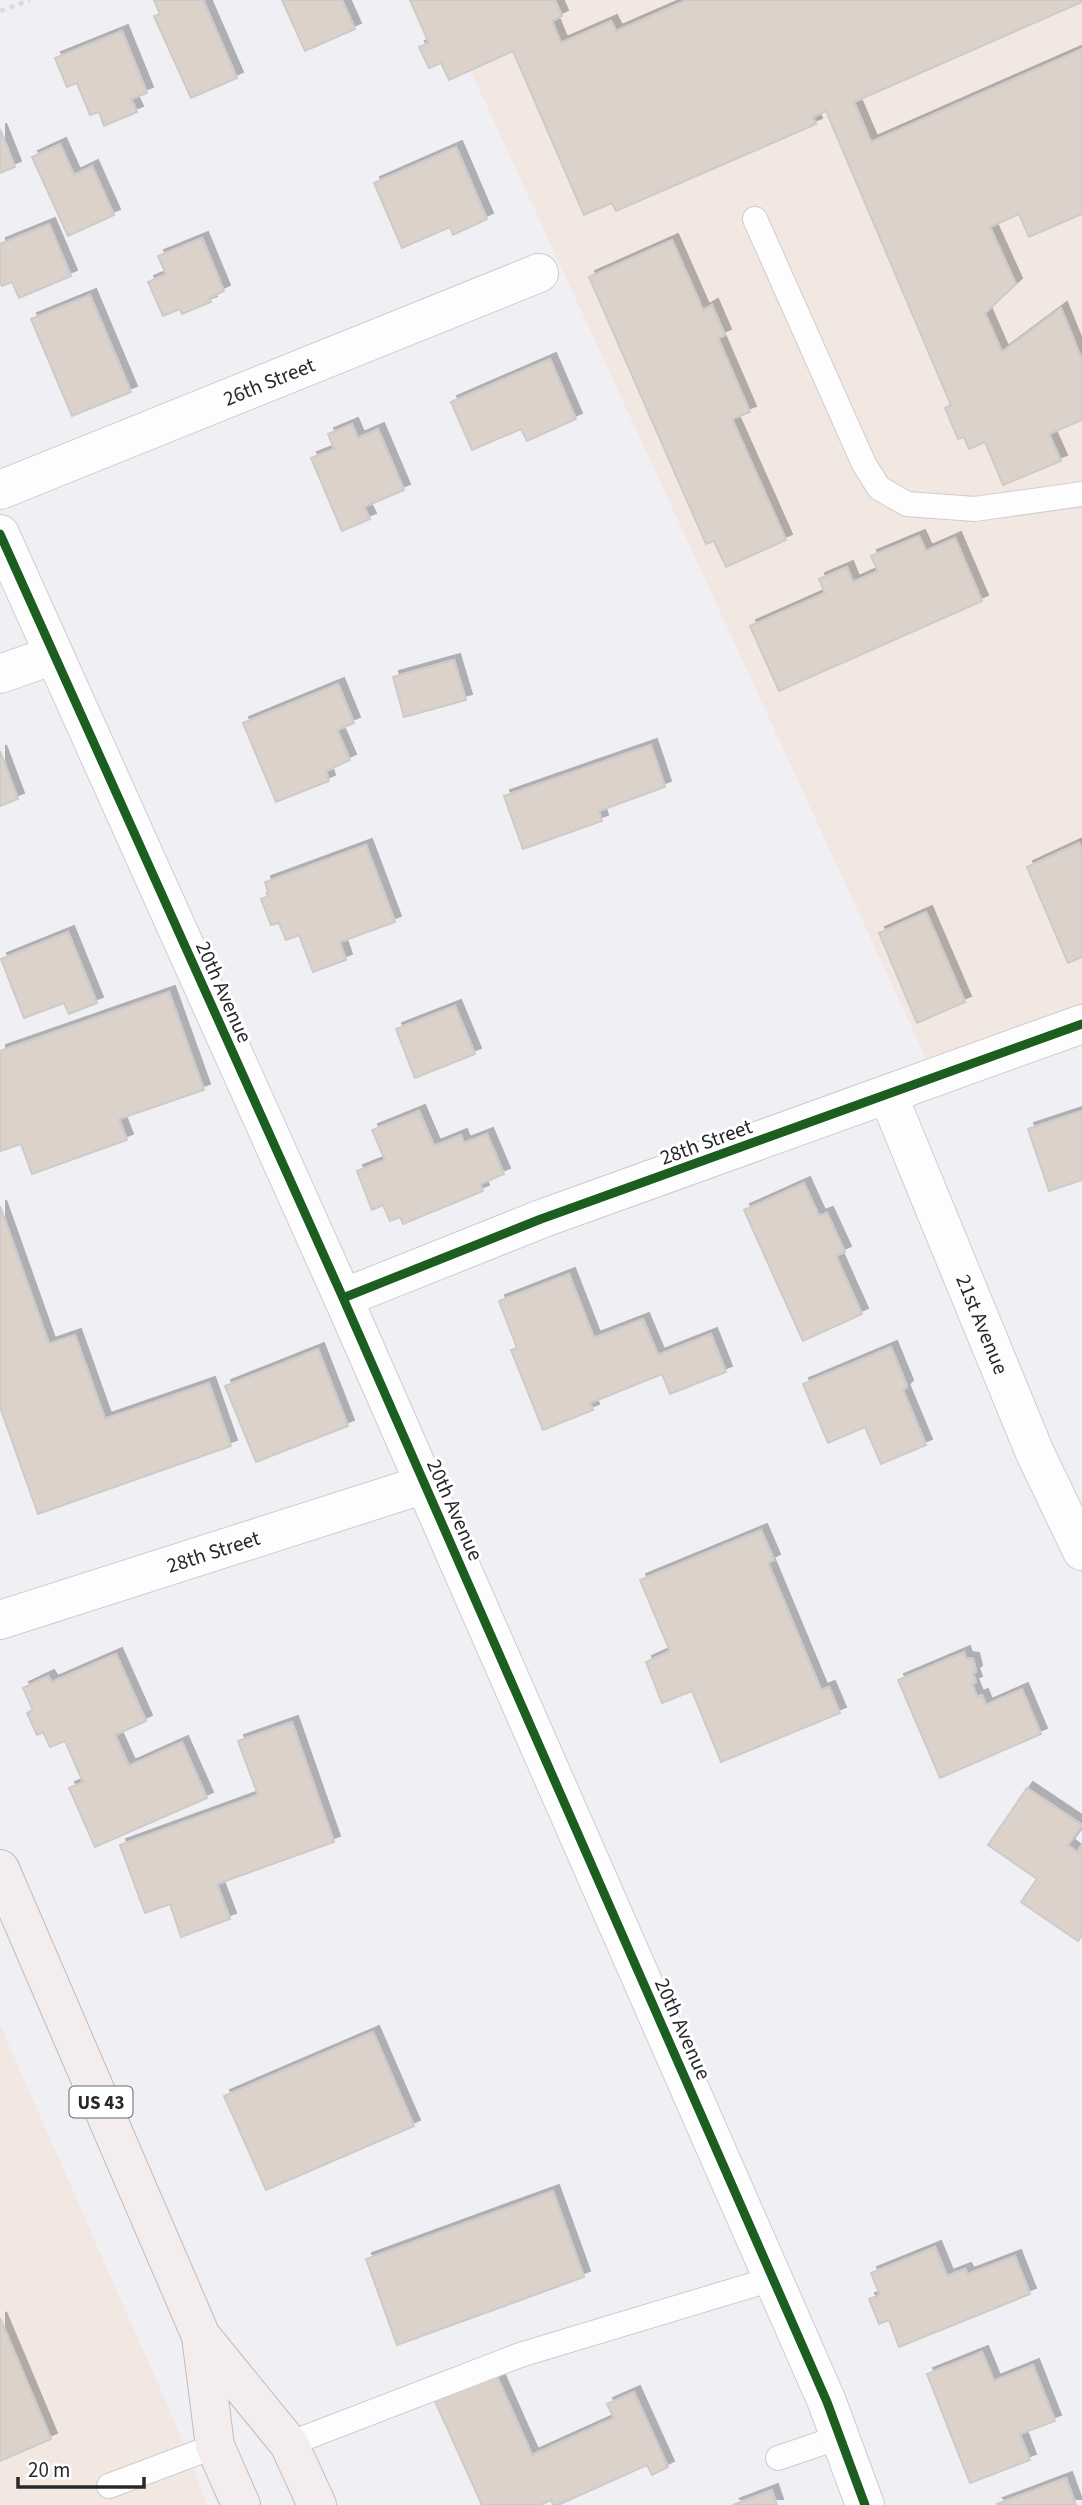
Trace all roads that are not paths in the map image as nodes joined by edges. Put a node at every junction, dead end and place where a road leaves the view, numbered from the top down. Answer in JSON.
{"nodes":[{"id":1,"x":755,"y":219,"type":"dead end"},
{"id":2,"x":539,"y":273,"type":"dead end"},
{"id":3,"x":0,"y":490,"type":"edge"},
{"id":4,"x":1082,"y":494,"type":"edge"},
{"id":5,"x":0,"y":534,"type":"edge"},
{"id":6,"x":54,"y":654,"type":"junction"},
{"id":7,"x":0,"y":674,"type":"edge"},
{"id":8,"x":1082,"y":1024,"type":"edge"},
{"id":9,"x":888,"y":1095,"type":"junction"},
{"id":10,"x":343,"y":1298,"type":"junction"},
{"id":11,"x":425,"y":1484,"type":"junction"},
{"id":12,"x":1082,"y":1551,"type":"edge"},
{"id":13,"x":0,"y":1619,"type":"edge"},
{"id":14,"x":0,"y":1869,"type":"edge"},
{"id":15,"x":772,"y":2279,"type":"junction"},
{"id":16,"x":201,"y":2336,"type":"junction"},
{"id":17,"x":840,"y":2437,"type":"junction"},
{"id":18,"x":289,"y":2444,"type":"junction"},
{"id":19,"x":215,"y":2446,"type":"junction"},
{"id":20,"x":778,"y":2458,"type":"dead end"},
{"id":21,"x":109,"y":2486,"type":"dead end"},
{"id":22,"x":241,"y":2505,"type":"edge"},
{"id":23,"x":317,"y":2505,"type":"edge"},
{"id":24,"x":865,"y":2505,"type":"edge"}],
"edges":[{"from":1,"to":4,"type":"lane"},
{"from":2,"to":3,"type":"street","name":"26th Street"},
{"from":5,"to":6,"type":"street","name":"20th Avenue"},
{"from":6,"to":7,"type":"street"},
{"from":6,"to":10,"type":"street","name":"20th Avenue"},
{"from":8,"to":9,"type":"street","name":"28th Street"},
{"from":9,"to":10,"type":"street","name":"28th Street"},
{"from":9,"to":12,"type":"street","name":"21st Avenue"},
{"from":10,"to":11,"type":"street","name":"20th Avenue"},
{"from":11,"to":13,"type":"street","name":"28th Street"},
{"from":11,"to":15,"type":"street","name":"20th Avenue"},
{"from":14,"to":16,"type":"highway","number":"US 43"},
{"from":15,"to":17,"type":"street","name":"20th Avenue"},
{"from":15,"to":18,"type":"lane"},
{"from":16,"to":18,"type":"highway","number":"US 43"},
{"from":16,"to":19,"type":"highway","number":"US 43"},
{"from":17,"to":20,"type":"lane"},
{"from":17,"to":24,"type":"street","name":"20th Avenue"},
{"from":18,"to":23,"type":"highway","number":"US 43"},
{"from":19,"to":21,"type":"lane"},
{"from":19,"to":22,"type":"highway","number":"US 43"}]}
